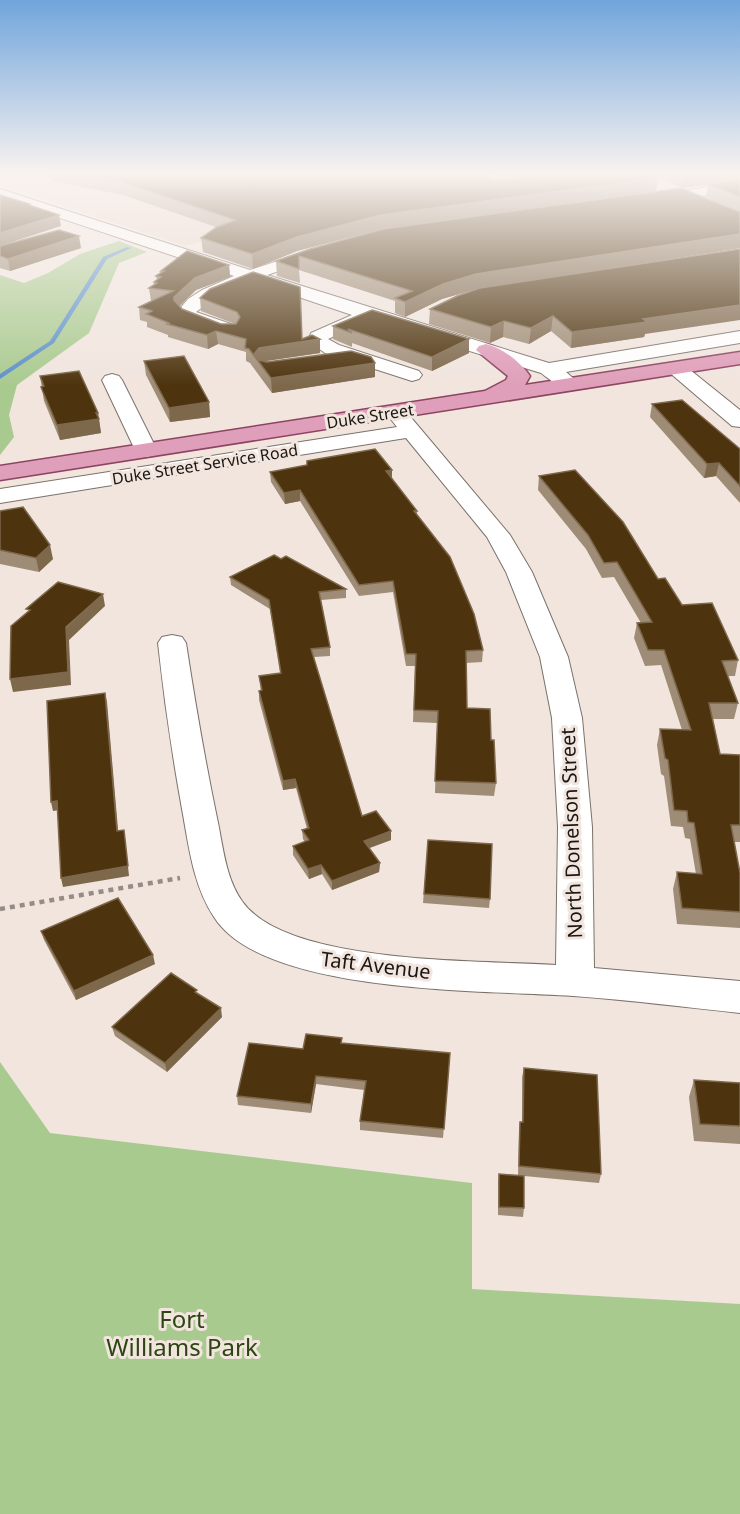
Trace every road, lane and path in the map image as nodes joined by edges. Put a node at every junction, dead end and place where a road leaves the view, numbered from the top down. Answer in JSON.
{"nodes":[{"id":1,"x":157,"y":245,"type":"edge"},
{"id":2,"x":335,"y":247,"type":"edge"},
{"id":3,"x":252,"y":276,"type":"junction"},
{"id":4,"x":368,"y":314,"type":"junction"},
{"id":5,"x":429,"y":314,"type":"dead end"},
{"id":6,"x":406,"y":326,"type":"junction"},
{"id":7,"x":230,"y":331,"type":"edge"},
{"id":8,"x":740,"y":337,"type":"edge"},
{"id":9,"x":486,"y":350,"type":"junction"},
{"id":10,"x":355,"y":355,"type":"junction"},
{"id":11,"x":740,"y":358,"type":"edge"},
{"id":12,"x":311,"y":362,"type":"edge"},
{"id":13,"x":548,"y":369,"type":"junction"},
{"id":14,"x":677,"y":369,"type":"junction"},
{"id":15,"x":412,"y":375,"type":"dead end"},
{"id":16,"x":112,"y":380,"type":"dead end"},
{"id":17,"x":570,"y":384,"type":"junction"},
{"id":18,"x":490,"y":397,"type":"junction"},
{"id":19,"x":740,"y":421,"type":"edge"},
{"id":20,"x":403,"y":422,"type":"junction"},
{"id":21,"x":146,"y":450,"type":"junction"},
{"id":22,"x":0,"y":473,"type":"edge"},
{"id":23,"x":0,"y":496,"type":"edge"},
{"id":24,"x":172,"y":643,"type":"dead end"},
{"id":25,"x":211,"y":873,"type":"junction"},
{"id":26,"x":0,"y":909,"type":"edge"},
{"id":27,"x":576,"y":981,"type":"junction"},
{"id":28,"x":740,"y":998,"type":"edge"}],
"edges":[{"from":1,"to":3,"type":"street"},
{"from":2,"to":3,"type":"street"},
{"from":3,"to":4,"type":"street"},
{"from":3,"to":7,"type":"street"},
{"from":4,"to":6,"type":"street"},
{"from":4,"to":10,"type":"street"},
{"from":5,"to":6,"type":"street"},
{"from":6,"to":9,"type":"street"},
{"from":8,"to":13,"type":"street"},
{"from":9,"to":13,"type":"street"},
{"from":9,"to":18,"type":"main road"},
{"from":10,"to":12,"type":"street"},
{"from":10,"to":15,"type":"street"},
{"from":11,"to":14,"type":"main road","name":"Duke Street"},
{"from":13,"to":17,"type":"street"},
{"from":14,"to":17,"type":"main road","name":"Duke Street"},
{"from":14,"to":19,"type":"street"},
{"from":16,"to":21,"type":"street"},
{"from":17,"to":18,"type":"main road","name":"Duke Street"},
{"from":18,"to":20,"type":"main road","name":"Duke Street"},
{"from":20,"to":21,"type":"main road","name":"Duke Street"},
{"from":20,"to":23,"type":"street","name":"Duke Street Service Road"},
{"from":20,"to":27,"type":"street","name":"North Donelson Street"},
{"from":21,"to":22,"type":"main road","name":"Duke Street"},
{"from":24,"to":25,"type":"street","name":"Taft Avenue"},
{"from":25,"to":26,"type":"path"},
{"from":25,"to":27,"type":"street","name":"Taft Avenue"},
{"from":27,"to":28,"type":"street","name":"Taft Avenue"}]}
